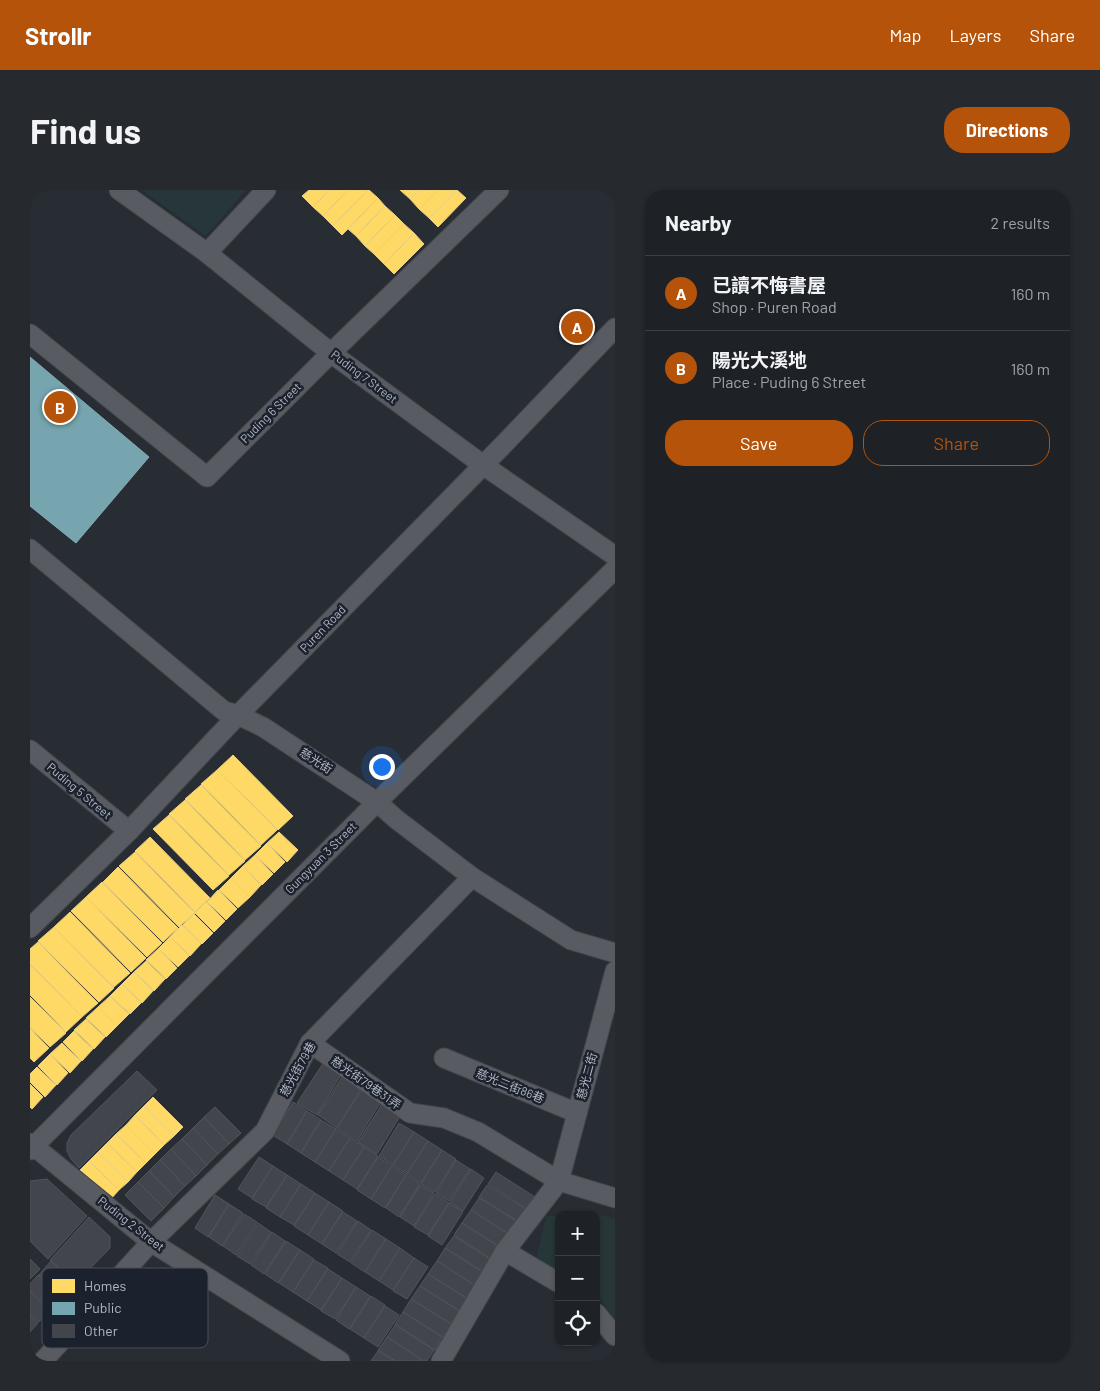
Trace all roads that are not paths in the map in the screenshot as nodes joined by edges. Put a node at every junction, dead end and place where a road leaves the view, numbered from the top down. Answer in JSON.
{"nodes":[{"id":1,"x":119,"y":190,"type":"edge"},
{"id":2,"x":266,"y":190,"type":"edge"},
{"id":3,"x":499,"y":190,"type":"edge"},
{"id":4,"x":207,"y":253,"type":"junction"},
{"id":5,"x":615,"y":328,"type":"edge"},
{"id":6,"x":30,"y":334,"type":"edge"},
{"id":7,"x":331,"y":353,"type":"junction"},
{"id":8,"x":483,"y":465,"type":"junction"},
{"id":9,"x":30,"y":549,"type":"edge"},
{"id":10,"x":615,"y":556,"type":"edge"},
{"id":11,"x":615,"y":569,"type":"edge"},
{"id":12,"x":238,"y":716,"type":"junction"},
{"id":13,"x":30,"y":750,"type":"edge"},
{"id":14,"x":377,"y":802,"type":"junction"},
{"id":15,"x":128,"y":832,"type":"junction"},
{"id":16,"x":472,"y":877,"type":"junction"},
{"id":17,"x":30,"y":928,"type":"edge"},
{"id":18,"x":615,"y":953,"type":"edge"},
{"id":19,"x":615,"y":971,"type":"edge"},
{"id":20,"x":310,"y":1043,"type":"junction"},
{"id":21,"x":444,"y":1058,"type":"dead end"},
{"id":22,"x":577,"y":1113,"type":"junction"},
{"id":23,"x":31,"y":1146,"type":"edge"},
{"id":24,"x":559,"y":1181,"type":"junction"},
{"id":25,"x":615,"y":1198,"type":"edge"},
{"id":26,"x":151,"y":1242,"type":"junction"},
{"id":27,"x":505,"y":1251,"type":"junction"},
{"id":28,"x":127,"y":1268,"type":"edge"},
{"id":29,"x":192,"y":1268,"type":"edge"},
{"id":30,"x":208,"y":1278,"type":"edge"},
{"id":31,"x":555,"y":1281,"type":"edge"},
{"id":32,"x":600,"y":1318,"type":"edge"},
{"id":33,"x":615,"y":1336,"type":"edge"},
{"id":34,"x":55,"y":1348,"type":"edge"},
{"id":35,"x":43,"y":1361,"type":"edge"},
{"id":36,"x":340,"y":1361,"type":"edge"},
{"id":37,"x":441,"y":1361,"type":"edge"}],
"edges":[{"from":1,"to":4,"type":"street","name":"Puding 7 Street"},
{"from":2,"to":4,"type":"street"},
{"from":3,"to":7,"type":"street","name":"Puding 6 Street"},
{"from":4,"to":7,"type":"street","name":"Puding 7 Street"},
{"from":5,"to":8,"type":"street","name":"Puren Road"},
{"from":6,"to":7,"type":"street","name":"Puding 6 Street"},
{"from":7,"to":8,"type":"street","name":"Puding 7 Street"},
{"from":8,"to":10,"type":"street","name":"Puding 7 Street"},
{"from":8,"to":12,"type":"street","name":"Puren Road"},
{"from":9,"to":12,"type":"street","name":"慈光街"},
{"from":11,"to":14,"type":"street","name":"Gungyuan 3 Street"},
{"from":12,"to":14,"type":"street","name":"慈光街"},
{"from":12,"to":15,"type":"street","name":"Puren Road"},
{"from":13,"to":15,"type":"street","name":"Puding 5 Street"},
{"from":14,"to":16,"type":"street","name":"慈光街"},
{"from":14,"to":23,"type":"street","name":"Gungyuan 3 Street"},
{"from":15,"to":17,"type":"street","name":"Puren Road"},
{"from":16,"to":18,"type":"street","name":"慈光街"},
{"from":16,"to":20,"type":"street","name":"慈光街79巷"},
{"from":19,"to":22,"type":"street","name":"慈光二街"},
{"from":20,"to":24,"type":"street","name":"慈光街79巷31弄"},
{"from":20,"to":26,"type":"street","name":"慈光街79巷"},
{"from":21,"to":22,"type":"street","name":"慈光二街86巷"},
{"from":22,"to":24,"type":"street","name":"慈光二街"},
{"from":23,"to":26,"type":"street","name":"Puding 2 Street"},
{"from":24,"to":25,"type":"street","name":"慈光街79巷31弄"},
{"from":24,"to":27,"type":"street"},
{"from":26,"to":28,"type":"street","name":"慈光街79巷"},
{"from":26,"to":29,"type":"street","name":"Puding 2 Street"},
{"from":27,"to":31,"type":"street"},
{"from":27,"to":37,"type":"street"},
{"from":30,"to":36,"type":"street","name":"Puding 2 Street"},
{"from":32,"to":33,"type":"street"},
{"from":34,"to":35,"type":"street","name":"慈光街79巷"}]}
